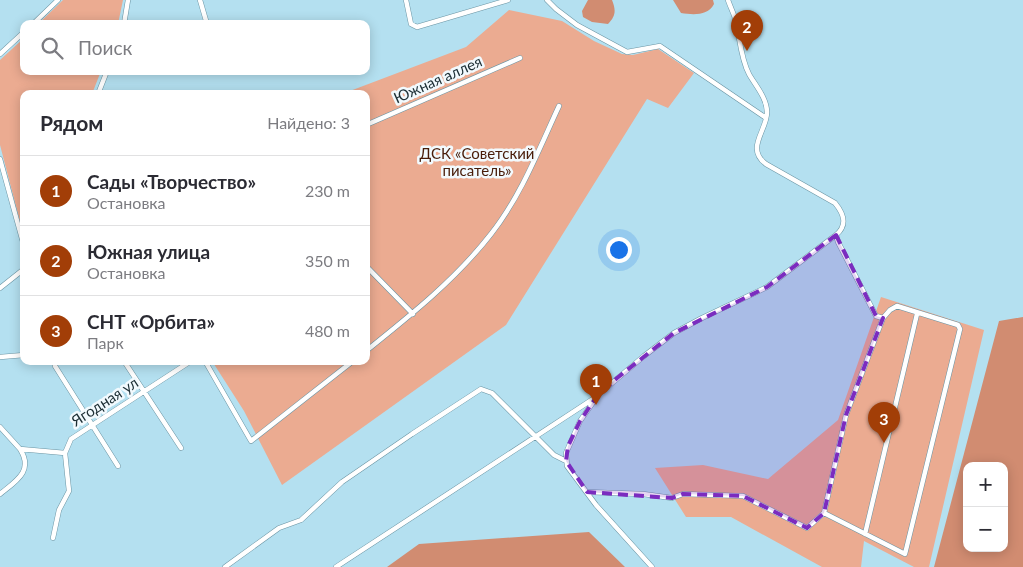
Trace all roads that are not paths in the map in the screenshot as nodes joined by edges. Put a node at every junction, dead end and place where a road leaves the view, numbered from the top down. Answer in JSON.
{"nodes":[{"id":1,"x":58,"y":0,"type":"edge"},
{"id":2,"x":128,"y":0,"type":"edge"},
{"id":3,"x":200,"y":0,"type":"edge"},
{"id":4,"x":406,"y":0,"type":"edge"},
{"id":5,"x":508,"y":0,"type":"edge"},
{"id":6,"x":547,"y":0,"type":"edge"},
{"id":7,"x":728,"y":0,"type":"edge"},
{"id":8,"x":37,"y":20,"type":"edge"},
{"id":9,"x":125,"y":20,"type":"edge"},
{"id":10,"x":206,"y":20,"type":"edge"},
{"id":11,"x":20,"y":36,"type":"edge"},
{"id":12,"x":0,"y":54,"type":"edge"},
{"id":13,"x":520,"y":58,"type":"dead end"},
{"id":14,"x":105,"y":75,"type":"edge"},
{"id":15,"x":100,"y":90,"type":"edge"},
{"id":16,"x":559,"y":106,"type":"dead end"},
{"id":17,"x":766,"y":118,"type":"junction"},
{"id":18,"x":370,"y":123,"type":"edge"},
{"id":19,"x":0,"y":159,"type":"edge"},
{"id":20,"x":20,"y":232,"type":"edge"},
{"id":21,"x":836,"y":235,"type":"junction"},
{"id":22,"x":370,"y":270,"type":"edge"},
{"id":23,"x":20,"y":272,"type":"edge"},
{"id":24,"x":0,"y":288,"type":"edge"},
{"id":25,"x":413,"y":314,"type":"junction"},
{"id":26,"x":917,"y":314,"type":"junction"},
{"id":27,"x":883,"y":318,"type":"junction"},
{"id":28,"x":370,"y":347,"type":"edge"},
{"id":29,"x":20,"y":355,"type":"edge"},
{"id":30,"x":0,"y":357,"type":"edge"},
{"id":31,"x":127,"y":365,"type":"edge"},
{"id":32,"x":185,"y":365,"type":"edge"},
{"id":33,"x":207,"y":365,"type":"edge"},
{"id":34,"x":348,"y":365,"type":"edge"},
{"id":35,"x":55,"y":366,"type":"dead end"},
{"id":36,"x":144,"y":392,"type":"junction"},
{"id":37,"x":597,"y":396,"type":"junction"},
{"id":38,"x":93,"y":425,"type":"junction"},
{"id":39,"x":0,"y":427,"type":"edge"},
{"id":40,"x":535,"y":437,"type":"junction"},
{"id":41,"x":181,"y":448,"type":"dead end"},
{"id":42,"x":20,"y":449,"type":"junction"},
{"id":43,"x":65,"y":453,"type":"junction"},
{"id":44,"x":566,"y":460,"type":"junction"},
{"id":45,"x":118,"y":466,"type":"dead end"},
{"id":46,"x":587,"y":492,"type":"junction"},
{"id":47,"x":0,"y":494,"type":"edge"},
{"id":48,"x":824,"y":513,"type":"junction"},
{"id":49,"x":865,"y":534,"type":"junction"},
{"id":50,"x":53,"y":538,"type":"dead end"},
{"id":51,"x":225,"y":567,"type":"edge"},
{"id":52,"x":336,"y":567,"type":"edge"},
{"id":53,"x":652,"y":567,"type":"edge"}],
"edges":[{"from":1,"to":8,"type":"street"},
{"from":2,"to":9,"type":"street"},
{"from":3,"to":10,"type":"street"},
{"from":4,"to":5,"type":"street"},
{"from":6,"to":17,"type":"street"},
{"from":7,"to":17,"type":"street"},
{"from":11,"to":12,"type":"street"},
{"from":13,"to":18,"type":"street","name":"Южная аллея"},
{"from":14,"to":15,"type":"street"},
{"from":16,"to":25,"type":"street"},
{"from":17,"to":21,"type":"street"},
{"from":19,"to":20,"type":"street"},
{"from":21,"to":27,"type":"street"},
{"from":21,"to":37,"type":"street"},
{"from":22,"to":25,"type":"street"},
{"from":23,"to":24,"type":"street"},
{"from":25,"to":28,"type":"street"},
{"from":26,"to":27,"type":"street"},
{"from":26,"to":49,"type":"street"},
{"from":26,"to":49,"type":"street"},
{"from":27,"to":48,"type":"street"},
{"from":29,"to":30,"type":"street"},
{"from":31,"to":36,"type":"street"},
{"from":32,"to":36,"type":"street","name":"Ягодная ул"},
{"from":33,"to":34,"type":"street"},
{"from":35,"to":38,"type":"street"},
{"from":36,"to":38,"type":"street","name":"Ягодная ул"},
{"from":36,"to":41,"type":"street"},
{"from":37,"to":40,"type":"street"},
{"from":37,"to":44,"type":"street"},
{"from":38,"to":43,"type":"street","name":"Ягодная ул"},
{"from":38,"to":45,"type":"street"},
{"from":39,"to":42,"type":"street"},
{"from":40,"to":44,"type":"street"},
{"from":40,"to":51,"type":"street"},
{"from":40,"to":52,"type":"street"},
{"from":42,"to":43,"type":"street"},
{"from":42,"to":47,"type":"street"},
{"from":43,"to":50,"type":"street"},
{"from":44,"to":46,"type":"street"},
{"from":46,"to":48,"type":"street"},
{"from":46,"to":53,"type":"street"},
{"from":48,"to":49,"type":"street"}]}
